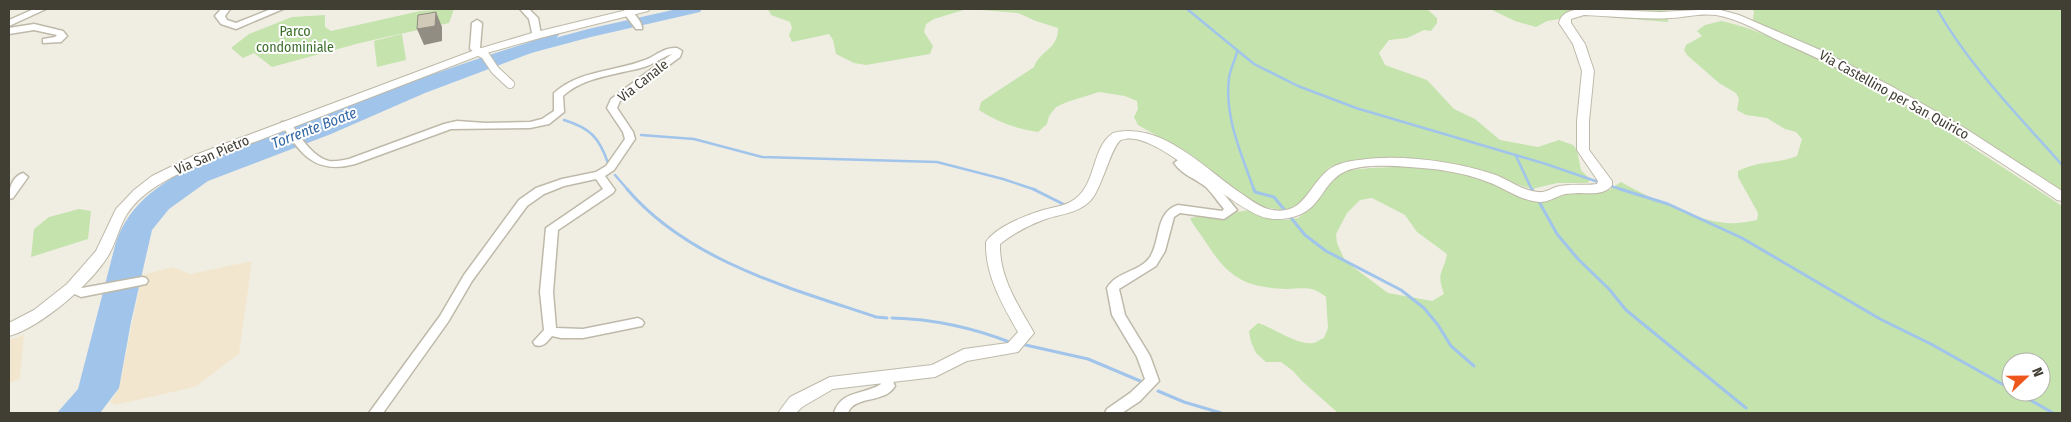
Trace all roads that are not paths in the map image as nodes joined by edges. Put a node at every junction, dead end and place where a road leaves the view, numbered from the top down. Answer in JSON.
{"nodes":[{"id":1,"x":41,"y":9,"type":"edge"},
{"id":2,"x":226,"y":9,"type":"edge"},
{"id":3,"x":278,"y":9,"type":"edge"},
{"id":4,"x":524,"y":9,"type":"edge"},
{"id":5,"x":644,"y":9,"type":"edge"},
{"id":6,"x":628,"y":12,"type":"junction"},
{"id":7,"x":9,"y":23,"type":"edge"},
{"id":8,"x":477,"y":23,"type":"dead end"},
{"id":9,"x":637,"y":25,"type":"dead end"},
{"id":10,"x":9,"y":31,"type":"edge"},
{"id":11,"x":536,"y":35,"type":"junction"},
{"id":12,"x":46,"y":41,"type":"dead end"},
{"id":13,"x":482,"y":53,"type":"junction"},
{"id":14,"x":510,"y":84,"type":"dead end"},
{"id":15,"x":287,"y":126,"type":"junction"},
{"id":16,"x":1184,"y":159,"type":"junction"},
{"id":17,"x":600,"y":175,"type":"junction"},
{"id":18,"x":23,"y":177,"type":"dead end"},
{"id":19,"x":9,"y":195,"type":"edge"},
{"id":20,"x":2062,"y":197,"type":"edge"},
{"id":21,"x":142,"y":281,"type":"dead end"},
{"id":22,"x":72,"y":288,"type":"junction"},
{"id":23,"x":638,"y":323,"type":"dead end"},
{"id":24,"x":9,"y":330,"type":"edge"},
{"id":25,"x":550,"y":332,"type":"junction"},
{"id":26,"x":539,"y":342,"type":"dead end"},
{"id":27,"x":885,"y":378,"type":"junction"},
{"id":28,"x":376,"y":413,"type":"edge"},
{"id":29,"x":786,"y":413,"type":"edge"},
{"id":30,"x":841,"y":413,"type":"edge"},
{"id":31,"x":1112,"y":413,"type":"edge"}],
"edges":[{"from":1,"to":7,"type":"street"},
{"from":2,"to":3,"type":"street"},
{"from":4,"to":11,"type":"street"},
{"from":5,"to":6,"type":"street","name":"Via San Pietro"},
{"from":6,"to":9,"type":"street"},
{"from":6,"to":11,"type":"street","name":"Via San Pietro"},
{"from":8,"to":13,"type":"street"},
{"from":10,"to":12,"type":"street"},
{"from":11,"to":13,"type":"street","name":"Via San Pietro"},
{"from":13,"to":14,"type":"street"},
{"from":13,"to":15,"type":"street","name":"Via San Pietro"},
{"from":15,"to":17,"type":"street","name":"Via Canale"},
{"from":15,"to":22,"type":"street","name":"Via San Pietro"},
{"from":16,"to":20,"type":"street","name":"Via Castellino per San Quirico"},
{"from":16,"to":27,"type":"street","name":"Via Castellino per San Quirico"},
{"from":16,"to":31,"type":"street"},
{"from":17,"to":25,"type":"street"},
{"from":17,"to":28,"type":"street"},
{"from":18,"to":19,"type":"street"},
{"from":21,"to":22,"type":"street"},
{"from":22,"to":24,"type":"street","name":"Via San Pietro"},
{"from":23,"to":25,"type":"street"},
{"from":25,"to":26,"type":"street"},
{"from":27,"to":29,"type":"street","name":"Via Castellino per San Quirico"},
{"from":27,"to":30,"type":"street"}]}
